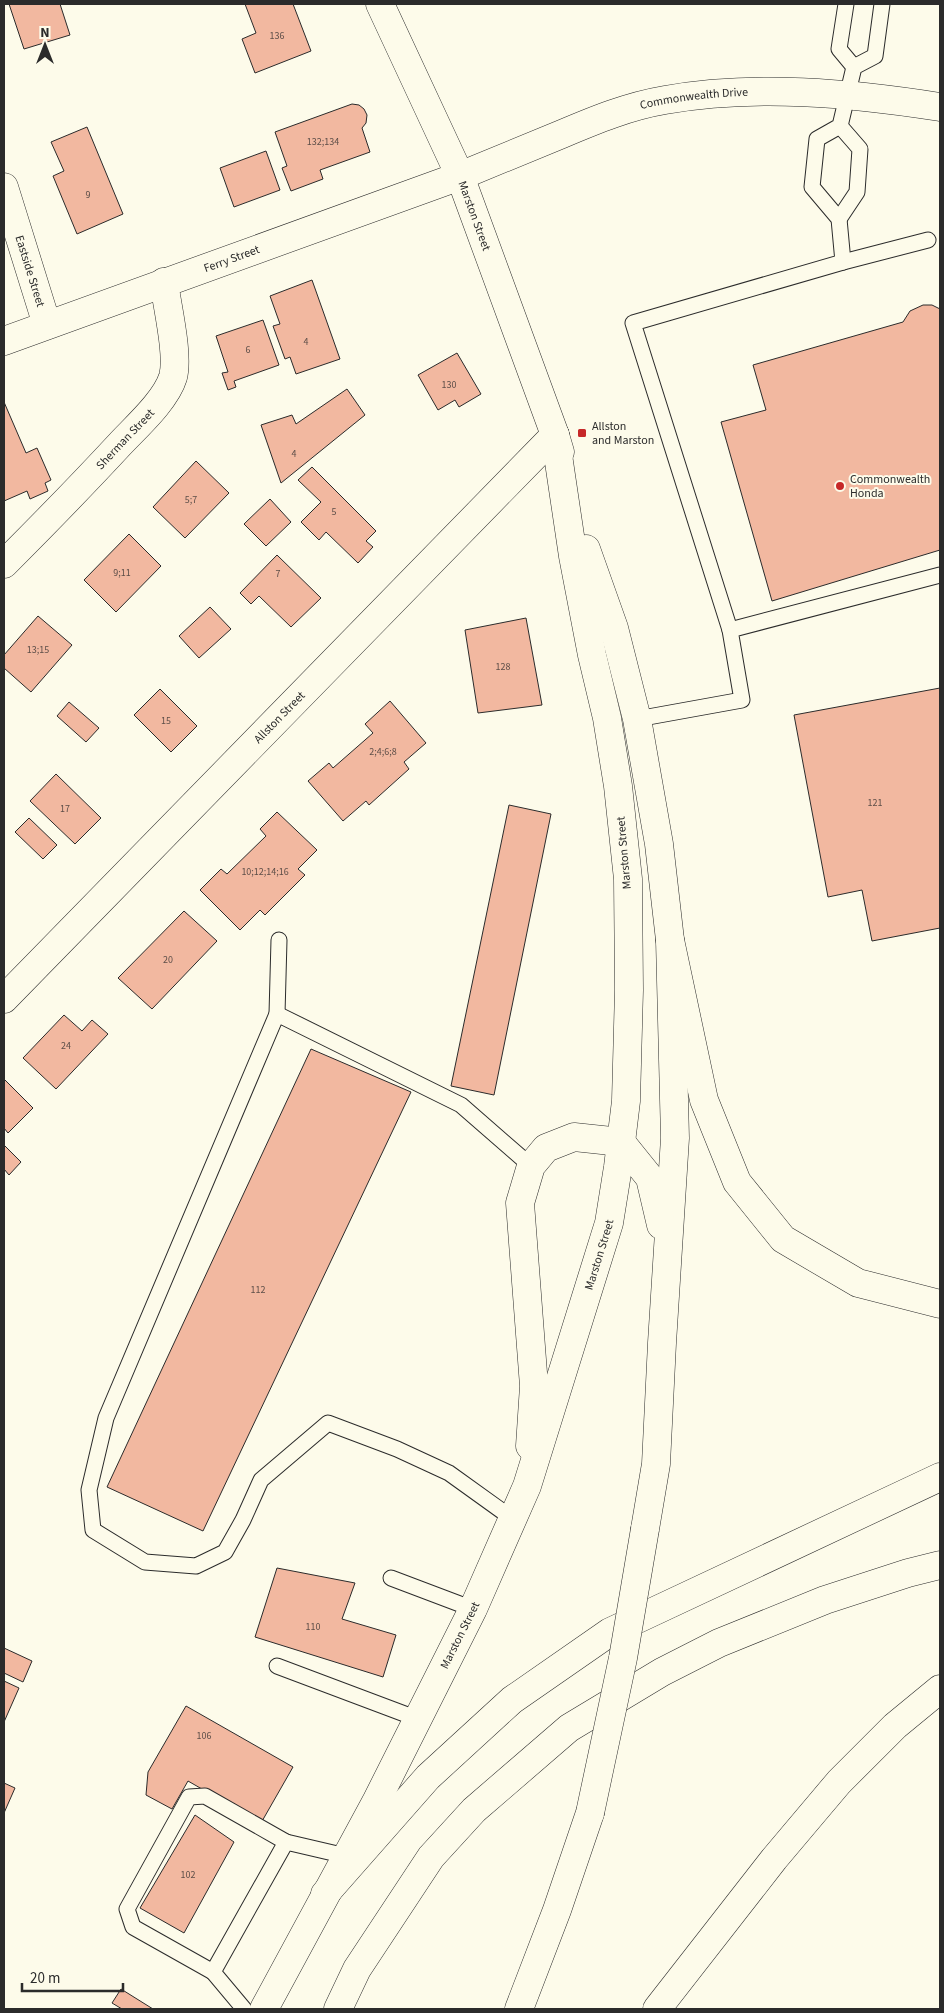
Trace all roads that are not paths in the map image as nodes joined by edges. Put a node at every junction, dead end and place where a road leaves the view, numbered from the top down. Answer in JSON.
{"nodes":[{"id":1,"x":380,"y":4,"type":"edge"},
{"id":2,"x":846,"y":4,"type":"edge"},
{"id":3,"x":882,"y":4,"type":"edge"},
{"id":4,"x":854,"y":67,"type":"junction"},
{"id":5,"x":846,"y":95,"type":"junction"},
{"id":6,"x":940,"y":107,"type":"edge"},
{"id":7,"x":840,"y":126,"type":"junction"},
{"id":8,"x":460,"y":176,"type":"junction"},
{"id":9,"x":4,"y":187,"type":"edge"},
{"id":10,"x":839,"y":220,"type":"junction"},
{"id":11,"x":928,"y":240,"type":"dead end"},
{"id":12,"x":844,"y":262,"type":"junction"},
{"id":13,"x":164,"y":282,"type":"junction"},
{"id":14,"x":47,"y":325,"type":"junction"},
{"id":15,"x":4,"y":341,"type":"edge"},
{"id":16,"x":555,"y":436,"type":"junction"},
{"id":17,"x":4,"y":564,"type":"edge"},
{"id":18,"x":940,"y":575,"type":"edge"},
{"id":19,"x":730,"y":630,"type":"junction"},
{"id":20,"x":637,"y":719,"type":"junction"},
{"id":21,"x":279,"y":940,"type":"dead end"},
{"id":22,"x":670,"y":940,"type":"junction"},
{"id":23,"x":4,"y":999,"type":"edge"},
{"id":24,"x":277,"y":1014,"type":"junction"},
{"id":25,"x":621,"y":1142,"type":"junction"},
{"id":26,"x":531,"y":1166,"type":"junction"},
{"id":27,"x":668,"y":1250,"type":"junction"},
{"id":28,"x":940,"y":1304,"type":"edge"},
{"id":29,"x":940,"y":1476,"type":"edge"},
{"id":30,"x":527,"y":1486,"type":"junction"},
{"id":31,"x":512,"y":1519,"type":"junction"},
{"id":32,"x":940,"y":1565,"type":"edge"},
{"id":33,"x":391,"y":1578,"type":"dead end"},
{"id":34,"x":473,"y":1610,"type":"junction"},
{"id":35,"x":277,"y":1666,"type":"dead end"},
{"id":36,"x":940,"y":1689,"type":"edge"},
{"id":37,"x":418,"y":1719,"type":"junction"},
{"id":38,"x":286,"y":1842,"type":"junction"},
{"id":39,"x":346,"y":1856,"type":"junction"},
{"id":40,"x":325,"y":1894,"type":"junction"},
{"id":41,"x":213,"y":1972,"type":"junction"},
{"id":42,"x":244,"y":2009,"type":"edge"},
{"id":43,"x":264,"y":2009,"type":"edge"},
{"id":44,"x":338,"y":2009,"type":"edge"},
{"id":45,"x":519,"y":2009,"type":"edge"},
{"id":46,"x":657,"y":2009,"type":"edge"}],
"edges":[{"from":1,"to":8,"type":"main road","name":"Marston Street"},
{"from":2,"to":4,"type":"lane"},
{"from":3,"to":4,"type":"lane"},
{"from":4,"to":5,"type":"lane"},
{"from":5,"to":6,"type":"main road","name":"Commonwealth Drive"},
{"from":5,"to":7,"type":"lane"},
{"from":5,"to":8,"type":"main road","name":"Commonwealth Drive"},
{"from":7,"to":10,"type":"lane"},
{"from":7,"to":10,"type":"lane"},
{"from":8,"to":13,"type":"main road","name":"Ferry Street"},
{"from":8,"to":16,"type":"main road","name":"Marston Street"},
{"from":9,"to":14,"type":"main road","name":"Eastside Street"},
{"from":10,"to":12,"type":"lane"},
{"from":11,"to":12,"type":"lane"},
{"from":12,"to":19,"type":"lane"},
{"from":13,"to":14,"type":"main road","name":"Ferry Street"},
{"from":13,"to":17,"type":"main road","name":"Sherman Street"},
{"from":14,"to":15,"type":"main road","name":"Ferry Street"},
{"from":16,"to":20,"type":"main road","name":"Marston Street"},
{"from":16,"to":23,"type":"main road","name":"Allston Street"},
{"from":16,"to":25,"type":"main road","name":"Marston Street"},
{"from":18,"to":19,"type":"lane"},
{"from":19,"to":20,"type":"lane"},
{"from":20,"to":22,"type":"main road","name":"Marston Street"},
{"from":21,"to":24,"type":"lane"},
{"from":22,"to":27,"type":"main road","name":"Marston Street"},
{"from":22,"to":28,"type":"main road"},
{"from":24,"to":26,"type":"lane"},
{"from":24,"to":31,"type":"lane"},
{"from":25,"to":26,"type":"main road"},
{"from":25,"to":27,"type":"main road"},
{"from":25,"to":30,"type":"main road","name":"Marston Street"},
{"from":26,"to":30,"type":"main road"},
{"from":27,"to":45,"type":"main road","name":"Marston Street","bridge":true},
{"from":29,"to":40,"type":"main road"},
{"from":30,"to":31,"type":"main road","name":"Marston Street"},
{"from":31,"to":34,"type":"main road","name":"Marston Street"},
{"from":32,"to":44,"type":"main road"},
{"from":33,"to":34,"type":"lane"},
{"from":34,"to":37,"type":"main road","name":"Marston Street"},
{"from":35,"to":37,"type":"lane"},
{"from":36,"to":46,"type":"main road"},
{"from":37,"to":39,"type":"main road","name":"Marston Street"},
{"from":38,"to":39,"type":"lane"},
{"from":38,"to":41,"type":"lane"},
{"from":38,"to":41,"type":"lane"},
{"from":39,"to":40,"type":"main road","name":"Marston Street"},
{"from":40,"to":43,"type":"main road","name":"Marston Street"},
{"from":41,"to":42,"type":"lane"}]}
